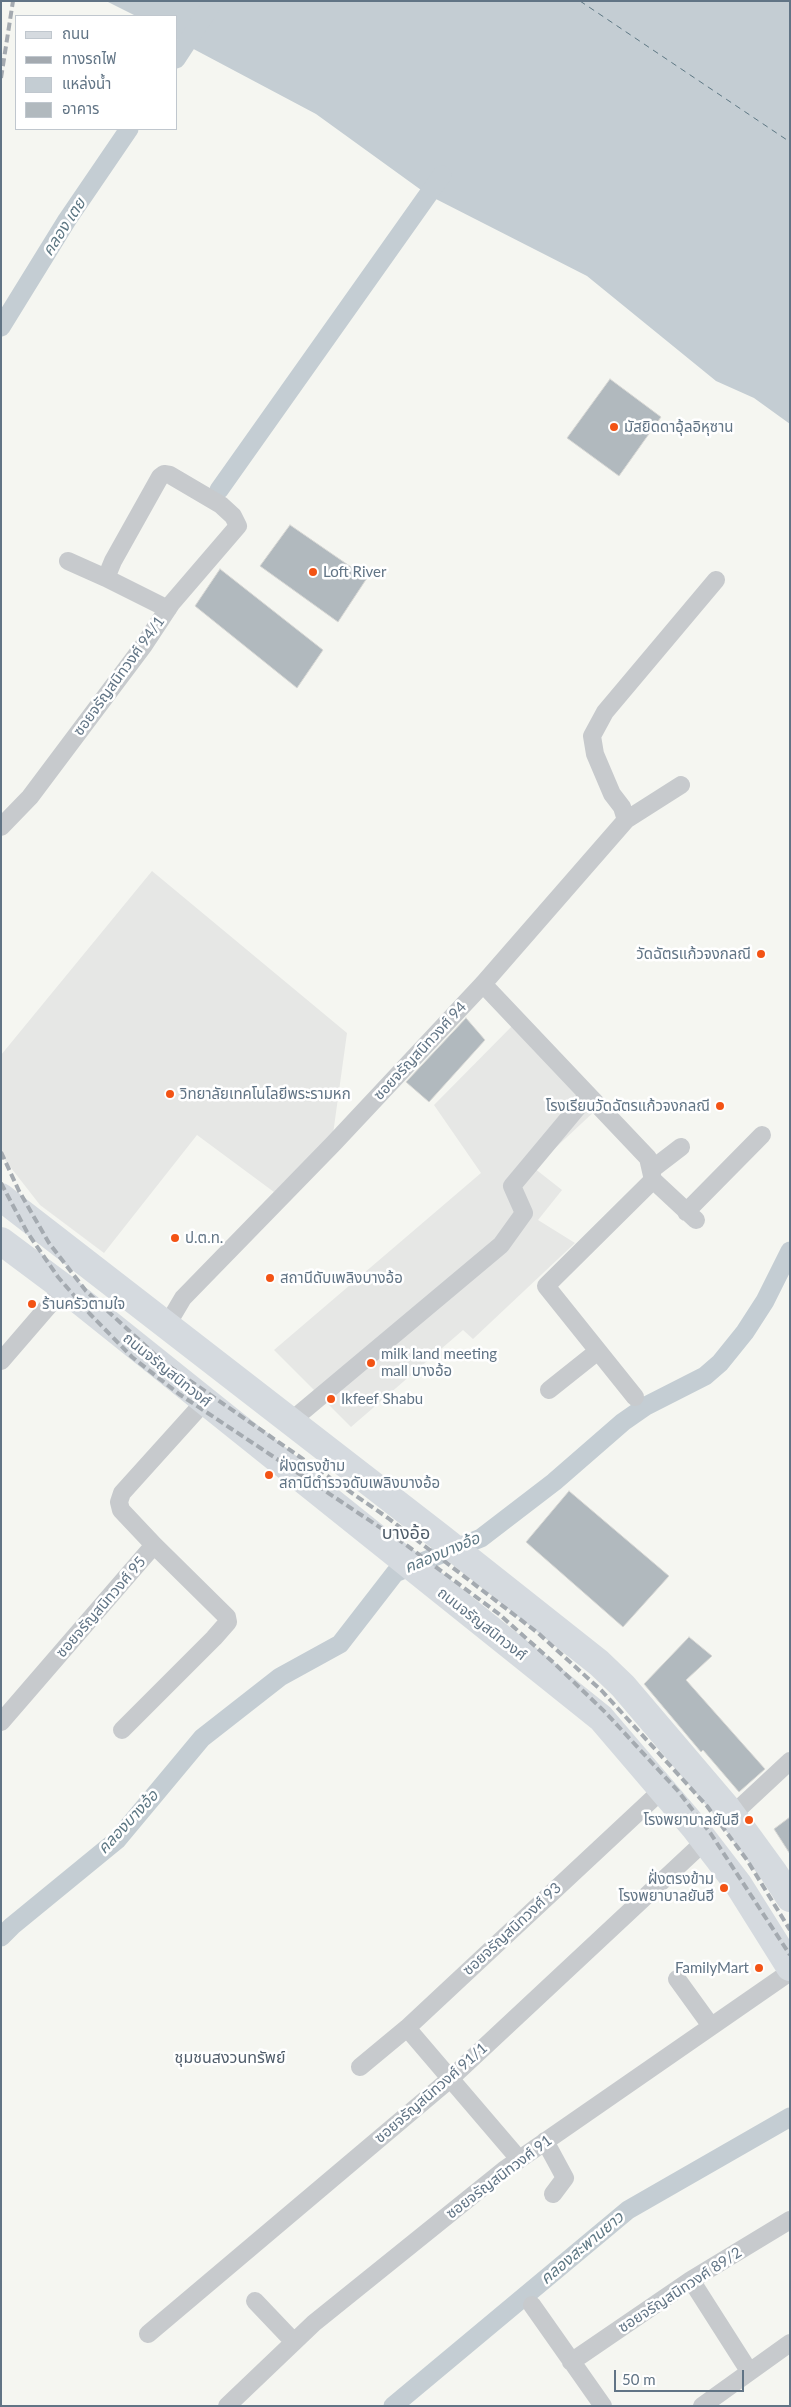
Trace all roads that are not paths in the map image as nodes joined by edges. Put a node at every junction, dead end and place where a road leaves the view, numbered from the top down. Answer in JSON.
{"nodes":[{"id":1,"x":68,"y":561,"type":"dead end"},
{"id":2,"x":106,"y":578,"type":"junction"},
{"id":3,"x":716,"y":580,"type":"dead end"},
{"id":4,"x":168,"y":609,"type":"junction"},
{"id":5,"x":681,"y":785,"type":"dead end"},
{"id":6,"x":626,"y":820,"type":"junction"},
{"id":7,"x":1,"y":827,"type":"edge"},
{"id":8,"x":483,"y":984,"type":"junction"},
{"id":9,"x":588,"y":1095,"type":"junction"},
{"id":10,"x":762,"y":1135,"type":"dead end"},
{"id":11,"x":681,"y":1147,"type":"dead end"},
{"id":12,"x":652,"y":1175,"type":"junction"},
{"id":13,"x":1,"y":1196,"type":"edge"},
{"id":14,"x":1,"y":1241,"type":"edge"},
{"id":15,"x":64,"y":1288,"type":"junction"},
{"id":16,"x":167,"y":1324,"type":"junction"},
{"id":17,"x":598,"y":1351,"type":"junction"},
{"id":18,"x":145,"y":1353,"type":"junction"},
{"id":19,"x":1,"y":1360,"type":"edge"},
{"id":20,"x":230,"y":1374,"type":"junction"},
{"id":21,"x":549,"y":1390,"type":"dead end"},
{"id":22,"x":635,"y":1397,"type":"dead end"},
{"id":23,"x":205,"y":1401,"type":"junction"},
{"id":24,"x":292,"y":1421,"type":"junction"},
{"id":25,"x":154,"y":1545,"type":"junction"},
{"id":26,"x":1,"y":1722,"type":"edge"},
{"id":27,"x":122,"y":1730,"type":"dead end"},
{"id":28,"x":790,"y":1761,"type":"edge"},
{"id":29,"x":662,"y":1790,"type":"junction"},
{"id":30,"x":732,"y":1815,"type":"junction"},
{"id":31,"x":705,"y":1841,"type":"junction"},
{"id":32,"x":790,"y":1898,"type":"edge"},
{"id":33,"x":790,"y":1967,"type":"edge"},
{"id":34,"x":790,"y":1972,"type":"edge"},
{"id":35,"x":677,"y":1979,"type":"dead end"},
{"id":36,"x":710,"y":2026,"type":"junction"},
{"id":37,"x":407,"y":2028,"type":"junction"},
{"id":38,"x":360,"y":2067,"type":"dead end"},
{"id":39,"x":450,"y":2078,"type":"junction"},
{"id":40,"x":544,"y":2141,"type":"junction"},
{"id":41,"x":519,"y":2159,"type":"junction"},
{"id":42,"x":553,"y":2194,"type":"dead end"},
{"id":43,"x":790,"y":2220,"type":"edge"},
{"id":44,"x":691,"y":2280,"type":"junction"},
{"id":45,"x":255,"y":2301,"type":"dead end"},
{"id":46,"x":532,"y":2305,"type":"dead end"},
{"id":47,"x":148,"y":2334,"type":"dead end"},
{"id":48,"x":294,"y":2342,"type":"junction"},
{"id":49,"x":790,"y":2343,"type":"edge"},
{"id":50,"x":571,"y":2362,"type":"junction"},
{"id":51,"x":749,"y":2371,"type":"junction"},
{"id":52,"x":227,"y":2406,"type":"edge"},
{"id":53,"x":603,"y":2406,"type":"edge"},
{"id":54,"x":702,"y":2406,"type":"edge"}],
"edges":[{"from":1,"to":2,"type":"street"},
{"from":2,"to":4,"type":"street"},
{"from":2,"to":4,"type":"street","name":"ซอยจรัญสนิทวงศ์ 94/1"},
{"from":3,"to":6,"type":"street"},
{"from":4,"to":7,"type":"street","name":"ซอยจรัญสนิทวงศ์ 94/1"},
{"from":5,"to":6,"type":"street","name":"ซอยจรัญสนิทวงศ์ 94"},
{"from":6,"to":8,"type":"street","name":"ซอยจรัญสนิทวงศ์ 94"},
{"from":8,"to":9,"type":"street"},
{"from":8,"to":16,"type":"street","name":"ซอยจรัญสนิทวงศ์ 94"},
{"from":9,"to":12,"type":"street"},
{"from":9,"to":24,"type":"street"},
{"from":10,"to":12,"type":"street"},
{"from":11,"to":12,"type":"street"},
{"from":12,"to":17,"type":"street"},
{"from":13,"to":16,"type":"main road"},
{"from":14,"to":15,"type":"main road","name":"ถนนจรัญสนิทวงศ์"},
{"from":15,"to":18,"type":"main road","name":"ถนนจรัญสนิทวงศ์"},
{"from":15,"to":19,"type":"street"},
{"from":16,"to":18,"type":"main road"},
{"from":16,"to":20,"type":"main road"},
{"from":17,"to":21,"type":"street"},
{"from":17,"to":22,"type":"street"},
{"from":18,"to":23,"type":"main road","name":"ถนนจรัญสนิทวงศ์"},
{"from":20,"to":23,"type":"main road"},
{"from":20,"to":24,"type":"main road"},
{"from":23,"to":25,"type":"street","name":"ซอยจรัญสนิทวงศ์ 95"},
{"from":23,"to":29,"type":"main road","name":"ถนนจรัญสนิทวงศ์"},
{"from":24,"to":30,"type":"main road"},
{"from":25,"to":26,"type":"street","name":"ซอยจรัญสนิทวงศ์ 95"},
{"from":25,"to":27,"type":"street"},
{"from":28,"to":30,"type":"street"},
{"from":29,"to":31,"type":"main road","name":"ถนนจรัญสนิทวงศ์"},
{"from":29,"to":37,"type":"street","name":"ซอยจรัญสนิทวงศ์ 93"},
{"from":30,"to":32,"type":"main road"},
{"from":31,"to":33,"type":"main road","name":"ถนนจรัญสนิทวงศ์"},
{"from":31,"to":39,"type":"street","name":"ซอยจรัญสนิทวงศ์ 91/1"},
{"from":34,"to":36,"type":"street","name":"ซอยจรัญสนิทวงศ์ 91"},
{"from":35,"to":36,"type":"street"},
{"from":36,"to":40,"type":"street","name":"ซอยจรัญสนิทวงศ์ 91"},
{"from":37,"to":38,"type":"street","name":"ซอยจรัญสนิทวงศ์ 93"},
{"from":37,"to":39,"type":"street"},
{"from":39,"to":41,"type":"street"},
{"from":39,"to":47,"type":"street","name":"ซอยจรัญสนิทวงศ์ 91/1"},
{"from":40,"to":41,"type":"street","name":"ซอยจรัญสนิทวงศ์ 91"},
{"from":40,"to":42,"type":"street"},
{"from":41,"to":48,"type":"street","name":"ซอยจรัญสนิทวงศ์ 91"},
{"from":43,"to":44,"type":"street","name":"ซอยจรัญสนิทวงศ์ 89/2"},
{"from":44,"to":50,"type":"street","name":"ซอยจรัญสนิทวงศ์ 89/2"},
{"from":44,"to":51,"type":"street"},
{"from":45,"to":48,"type":"street"},
{"from":46,"to":50,"type":"street"},
{"from":48,"to":52,"type":"street","name":"ซอยจรัญสนิทวงศ์ 91"},
{"from":49,"to":51,"type":"street"},
{"from":50,"to":53,"type":"street"},
{"from":51,"to":54,"type":"street"}]}
